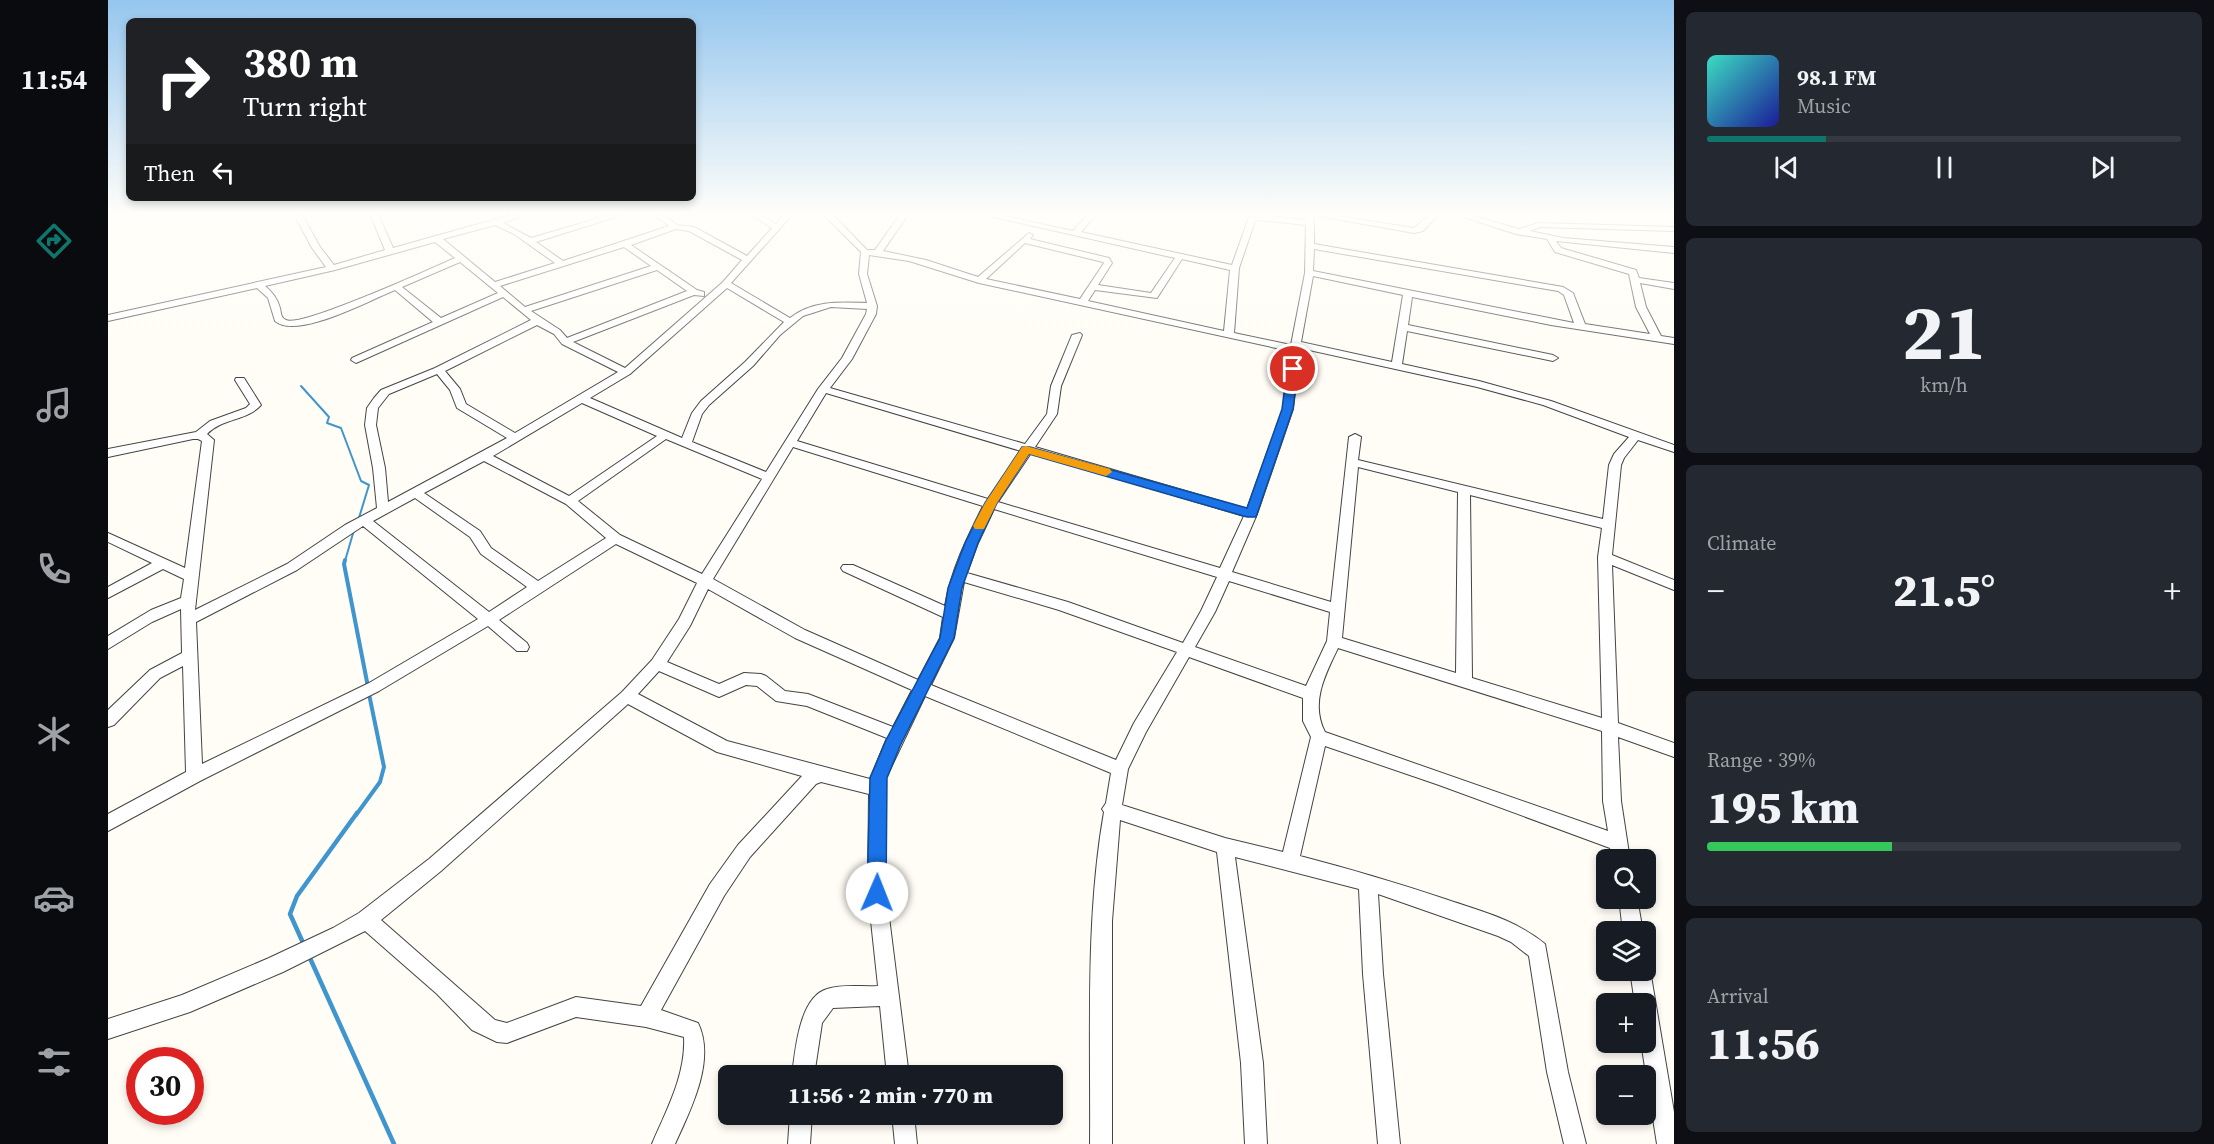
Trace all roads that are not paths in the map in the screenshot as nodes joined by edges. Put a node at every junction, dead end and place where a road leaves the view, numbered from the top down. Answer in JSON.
{"nodes":[{"id":1,"x":326,"y":269,"type":"edge"},
{"id":2,"x":435,"y":269,"type":"edge"},
{"id":3,"x":473,"y":269,"type":"edge"},
{"id":4,"x":544,"y":269,"type":"edge"},
{"id":5,"x":650,"y":269,"type":"edge"},
{"id":6,"x":661,"y":269,"type":"edge"},
{"id":7,"x":739,"y":269,"type":"edge"},
{"id":8,"x":863,"y":269,"type":"edge"},
{"id":9,"x":949,"y":269,"type":"edge"},
{"id":10,"x":991,"y":269,"type":"edge"},
{"id":11,"x":1104,"y":269,"type":"edge"},
{"id":12,"x":1171,"y":269,"type":"edge"},
{"id":13,"x":1235,"y":269,"type":"edge"},
{"id":14,"x":1309,"y":269,"type":"edge"},
{"id":15,"x":1446,"y":269,"type":"edge"},
{"id":16,"x":1615,"y":269,"type":"edge"},
{"id":17,"x":1309,"y":273,"type":"junction"},
{"id":18,"x":1634,"y":276,"type":"junction"},
{"id":19,"x":979,"y":280,"type":"junction"},
{"id":20,"x":726,"y":284,"type":"junction"},
{"id":21,"x":259,"y":285,"type":"junction"},
{"id":22,"x":493,"y":285,"type":"junction"},
{"id":23,"x":396,"y":286,"type":"junction"},
{"id":24,"x":1674,"y":286,"type":"edge"},
{"id":25,"x":1092,"y":287,"type":"junction"},
{"id":26,"x":694,"y":292,"type":"junction"},
{"id":27,"x":503,"y":294,"type":"junction"},
{"id":28,"x":1408,"y":294,"type":"junction"},
{"id":29,"x":712,"y":297,"type":"junction"},
{"id":30,"x":1082,"y":303,"type":"junction"},
{"id":31,"x":872,"y":306,"type":"junction"},
{"id":32,"x":525,"y":310,"type":"junction"},
{"id":33,"x":108,"y":318,"type":"edge"},
{"id":34,"x":537,"y":321,"type":"junction"},
{"id":35,"x":439,"y":322,"type":"junction"},
{"id":36,"x":790,"y":322,"type":"junction"},
{"id":37,"x":1581,"y":325,"type":"junction"},
{"id":38,"x":1401,"y":327,"type":"junction"},
{"id":39,"x":1229,"y":334,"type":"junction"},
{"id":40,"x":1077,"y":335,"type":"dead end"},
{"id":41,"x":1657,"y":338,"type":"junction"},
{"id":42,"x":1674,"y":341,"type":"edge"},
{"id":43,"x":565,"y":342,"type":"junction"},
{"id":44,"x":1295,"y":346,"type":"junction"},
{"id":45,"x":1553,"y":358,"type":"dead end"},
{"id":46,"x":356,"y":360,"type":"dead end"},
{"id":47,"x":1396,"y":366,"type":"junction"},
{"id":48,"x":439,"y":370,"type":"junction"},
{"id":49,"x":626,"y":372,"type":"junction"},
{"id":50,"x":240,"y":380,"type":"dead end"},
{"id":51,"x":823,"y":389,"type":"junction"},
{"id":52,"x":583,"y":399,"type":"junction"},
{"id":53,"x":1637,"y":434,"type":"junction"},
{"id":54,"x":200,"y":435,"type":"junction"},
{"id":55,"x":665,"y":435,"type":"junction"},
{"id":56,"x":1355,"y":437,"type":"dead end"},
{"id":57,"x":515,"y":438,"type":"junction"},
{"id":58,"x":791,"y":443,"type":"junction"},
{"id":59,"x":686,"y":444,"type":"junction"},
{"id":60,"x":1026,"y":449,"type":"junction"},
{"id":61,"x":1674,"y":449,"type":"edge"},
{"id":62,"x":108,"y":453,"type":"edge"},
{"id":63,"x":484,"y":456,"type":"junction"},
{"id":64,"x":1351,"y":462,"type":"junction"},
{"id":65,"x":770,"y":478,"type":"junction"},
{"id":66,"x":1464,"y":489,"type":"junction"},
{"id":67,"x":415,"y":493,"type":"junction"},
{"id":68,"x":570,"y":501,"type":"junction"},
{"id":69,"x":991,"y":503,"type":"junction"},
{"id":70,"x":383,"y":510,"type":"junction"},
{"id":71,"x":1251,"y":514,"type":"junction"},
{"id":72,"x":358,"y":523,"type":"junction"},
{"id":73,"x":1608,"y":525,"type":"junction"},
{"id":74,"x":108,"y":537,"type":"edge"},
{"id":75,"x":615,"y":538,"type":"junction"},
{"id":76,"x":1605,"y":556,"type":"junction"},
{"id":77,"x":161,"y":564,"type":"junction"},
{"id":78,"x":848,"y":568,"type":"dead end"},
{"id":79,"x":1226,"y":574,"type":"junction"},
{"id":80,"x":190,"y":576,"type":"junction"},
{"id":81,"x":960,"y":576,"type":"junction"},
{"id":82,"x":705,"y":580,"type":"junction"},
{"id":83,"x":1674,"y":585,"type":"edge"},
{"id":84,"x":538,"y":588,"type":"junction"},
{"id":85,"x":108,"y":593,"type":"edge"},
{"id":86,"x":188,"y":601,"type":"junction"},
{"id":87,"x":1338,"y":609,"type":"junction"},
{"id":88,"x":951,"y":615,"type":"junction"},
{"id":89,"x":190,"y":619,"type":"junction"},
{"id":90,"x":487,"y":620,"type":"junction"},
{"id":91,"x":1334,"y":641,"type":"junction"},
{"id":92,"x":108,"y":643,"type":"edge"},
{"id":93,"x":522,"y":647,"type":"dead end"},
{"id":94,"x":1188,"y":649,"type":"junction"},
{"id":95,"x":189,"y":656,"type":"junction"},
{"id":96,"x":657,"y":664,"type":"junction"},
{"id":97,"x":1464,"y":681,"type":"junction"},
{"id":98,"x":922,"y":688,"type":"junction"},
{"id":99,"x":1311,"y":694,"type":"junction"},
{"id":100,"x":627,"y":696,"type":"junction"},
{"id":101,"x":108,"y":720,"type":"edge"},
{"id":102,"x":1609,"y":727,"type":"junction"},
{"id":103,"x":897,"y":735,"type":"junction"},
{"id":104,"x":1319,"y":737,"type":"junction"},
{"id":105,"x":1674,"y":750,"type":"edge"},
{"id":106,"x":1120,"y":769,"type":"junction"},
{"id":107,"x":820,"y":774,"type":"junction"},
{"id":108,"x":194,"y":777,"type":"junction"},
{"id":109,"x":878,"y":789,"type":"junction"},
{"id":110,"x":1111,"y":809,"type":"junction"},
{"id":111,"x":108,"y":823,"type":"edge"},
{"id":112,"x":1225,"y":846,"type":"junction"},
{"id":113,"x":1615,"y":849,"type":"edge"},
{"id":114,"x":1620,"y":849,"type":"edge"},
{"id":115,"x":1290,"y":862,"type":"junction"},
{"id":116,"x":1368,"y":882,"type":"junction"},
{"id":117,"x":366,"y":920,"type":"junction"},
{"id":118,"x":889,"y":996,"type":"junction"},
{"id":119,"x":646,"y":1017,"type":"junction"},
{"id":120,"x":108,"y":1029,"type":"edge"},
{"id":121,"x":1653,"y":1053,"type":"edge"},
{"id":122,"x":805,"y":1065,"type":"edge"},
{"id":123,"x":897,"y":1065,"type":"edge"},
{"id":124,"x":800,"y":1125,"type":"edge"},
{"id":125,"x":904,"y":1125,"type":"edge"},
{"id":126,"x":663,"y":1144,"type":"edge"},
{"id":127,"x":799,"y":1144,"type":"edge"},
{"id":128,"x":906,"y":1144,"type":"edge"},
{"id":129,"x":1101,"y":1144,"type":"edge"},
{"id":130,"x":1256,"y":1144,"type":"edge"},
{"id":131,"x":1389,"y":1144,"type":"edge"},
{"id":132,"x":1575,"y":1144,"type":"edge"},
{"id":133,"x":1668,"y":1144,"type":"edge"}],
"edges":[{"from":1,"to":21,"type":"street"},
{"from":2,"to":23,"type":"street"},
{"from":3,"to":22,"type":"street"},
{"from":4,"to":22,"type":"street"},
{"from":5,"to":32,"type":"street"},
{"from":6,"to":26,"type":"street"},
{"from":7,"to":20,"type":"street"},
{"from":8,"to":31,"type":"street"},
{"from":9,"to":19,"type":"street"},
{"from":10,"to":19,"type":"street"},
{"from":11,"to":25,"type":"street"},
{"from":12,"to":25,"type":"street"},
{"from":13,"to":39,"type":"street"},
{"from":14,"to":17,"type":"street"},
{"from":15,"to":37,"type":"street"},
{"from":16,"to":18,"type":"street"},
{"from":17,"to":28,"type":"street"},
{"from":17,"to":44,"type":"street"},
{"from":18,"to":24,"type":"street"},
{"from":18,"to":41,"type":"street"},
{"from":19,"to":30,"type":"street"},
{"from":20,"to":29,"type":"street"},
{"from":20,"to":36,"type":"street"},
{"from":21,"to":23,"type":"street"},
{"from":21,"to":33,"type":"street"},
{"from":22,"to":27,"type":"street"},
{"from":23,"to":35,"type":"street"},
{"from":25,"to":30,"type":"street"},
{"from":26,"to":29,"type":"street"},
{"from":26,"to":43,"type":"street"},
{"from":27,"to":32,"type":"street"},
{"from":27,"to":35,"type":"street"},
{"from":28,"to":37,"type":"street"},
{"from":28,"to":38,"type":"street"},
{"from":29,"to":49,"type":"street"},
{"from":30,"to":39,"type":"street"},
{"from":31,"to":36,"type":"street"},
{"from":31,"to":51,"type":"street"},
{"from":32,"to":34,"type":"street"},
{"from":34,"to":43,"type":"street"},
{"from":34,"to":48,"type":"street"},
{"from":35,"to":46,"type":"street"},
{"from":36,"to":59,"type":"street"},
{"from":37,"to":41,"type":"street"},
{"from":38,"to":45,"type":"street"},
{"from":38,"to":47,"type":"street"},
{"from":39,"to":44,"type":"street"},
{"from":40,"to":60,"type":"street"},
{"from":41,"to":42,"type":"street"},
{"from":43,"to":49,"type":"street"},
{"from":44,"to":47,"type":"street"},
{"from":44,"to":71,"type":"street"},
{"from":47,"to":53,"type":"street"},
{"from":48,"to":57,"type":"street"},
{"from":48,"to":70,"type":"street"},
{"from":49,"to":52,"type":"street"},
{"from":50,"to":54,"type":"street"},
{"from":51,"to":58,"type":"street"},
{"from":51,"to":60,"type":"street"},
{"from":52,"to":55,"type":"street"},
{"from":52,"to":57,"type":"street"},
{"from":53,"to":61,"type":"street"},
{"from":53,"to":73,"type":"street"},
{"from":54,"to":62,"type":"street"},
{"from":54,"to":80,"type":"street"},
{"from":55,"to":59,"type":"street"},
{"from":55,"to":68,"type":"street"},
{"from":56,"to":64,"type":"street"},
{"from":57,"to":63,"type":"street"},
{"from":58,"to":65,"type":"street"},
{"from":58,"to":69,"type":"street"},
{"from":59,"to":65,"type":"street"},
{"from":60,"to":69,"type":"street"},
{"from":60,"to":71,"type":"street"},
{"from":63,"to":67,"type":"street"},
{"from":63,"to":68,"type":"street"},
{"from":64,"to":66,"type":"street"},
{"from":64,"to":87,"type":"street"},
{"from":65,"to":82,"type":"street"},
{"from":66,"to":73,"type":"street"},
{"from":66,"to":97,"type":"street"},
{"from":67,"to":70,"type":"street"},
{"from":67,"to":84,"type":"street"},
{"from":68,"to":75,"type":"street"},
{"from":69,"to":79,"type":"street"},
{"from":69,"to":81,"type":"street"},
{"from":70,"to":72,"type":"street"},
{"from":71,"to":79,"type":"street"},
{"from":72,"to":89,"type":"street"},
{"from":72,"to":90,"type":"street"},
{"from":73,"to":76,"type":"street"},
{"from":74,"to":77,"type":"street"},
{"from":75,"to":82,"type":"street"},
{"from":75,"to":84,"type":"street"},
{"from":76,"to":83,"type":"street"},
{"from":76,"to":102,"type":"street"},
{"from":77,"to":80,"type":"street"},
{"from":77,"to":85,"type":"street"},
{"from":78,"to":88,"type":"street"},
{"from":79,"to":87,"type":"street"},
{"from":79,"to":94,"type":"street"},
{"from":80,"to":86,"type":"street"},
{"from":81,"to":88,"type":"street"},
{"from":81,"to":94,"type":"street"},
{"from":82,"to":96,"type":"street"},
{"from":82,"to":98,"type":"street"},
{"from":84,"to":90,"type":"street"},
{"from":86,"to":89,"type":"street"},
{"from":86,"to":92,"type":"street"},
{"from":87,"to":91,"type":"street"},
{"from":88,"to":98,"type":"street"},
{"from":89,"to":95,"type":"street"},
{"from":90,"to":93,"type":"street"},
{"from":90,"to":108,"type":"street"},
{"from":91,"to":97,"type":"street"},
{"from":91,"to":99,"type":"street"},
{"from":94,"to":99,"type":"street"},
{"from":94,"to":106,"type":"street"},
{"from":95,"to":101,"type":"street"},
{"from":95,"to":108,"type":"street"},
{"from":96,"to":100,"type":"street"},
{"from":96,"to":103,"type":"street"},
{"from":97,"to":102,"type":"street"},
{"from":98,"to":103,"type":"street"},
{"from":98,"to":106,"type":"street"},
{"from":99,"to":104,"type":"street"},
{"from":100,"to":107,"type":"street"},
{"from":100,"to":117,"type":"street"},
{"from":102,"to":105,"type":"street"},
{"from":102,"to":114,"type":"street"},
{"from":103,"to":109,"type":"street"},
{"from":104,"to":113,"type":"street"},
{"from":104,"to":115,"type":"street"},
{"from":106,"to":110,"type":"street"},
{"from":107,"to":109,"type":"street"},
{"from":107,"to":119,"type":"street"},
{"from":108,"to":111,"type":"street"},
{"from":109,"to":118,"type":"street"},
{"from":110,"to":112,"type":"street"},
{"from":110,"to":129,"type":"street"},
{"from":112,"to":115,"type":"street"},
{"from":112,"to":130,"type":"street"},
{"from":115,"to":116,"type":"street"},
{"from":116,"to":131,"type":"street"},
{"from":116,"to":132,"type":"street"},
{"from":117,"to":119,"type":"street"},
{"from":117,"to":120,"type":"street"},
{"from":118,"to":122,"type":"street"},
{"from":118,"to":123,"type":"street"},
{"from":119,"to":126,"type":"street"},
{"from":121,"to":133,"type":"street"},
{"from":124,"to":127,"type":"street"},
{"from":125,"to":128,"type":"street"}]}
